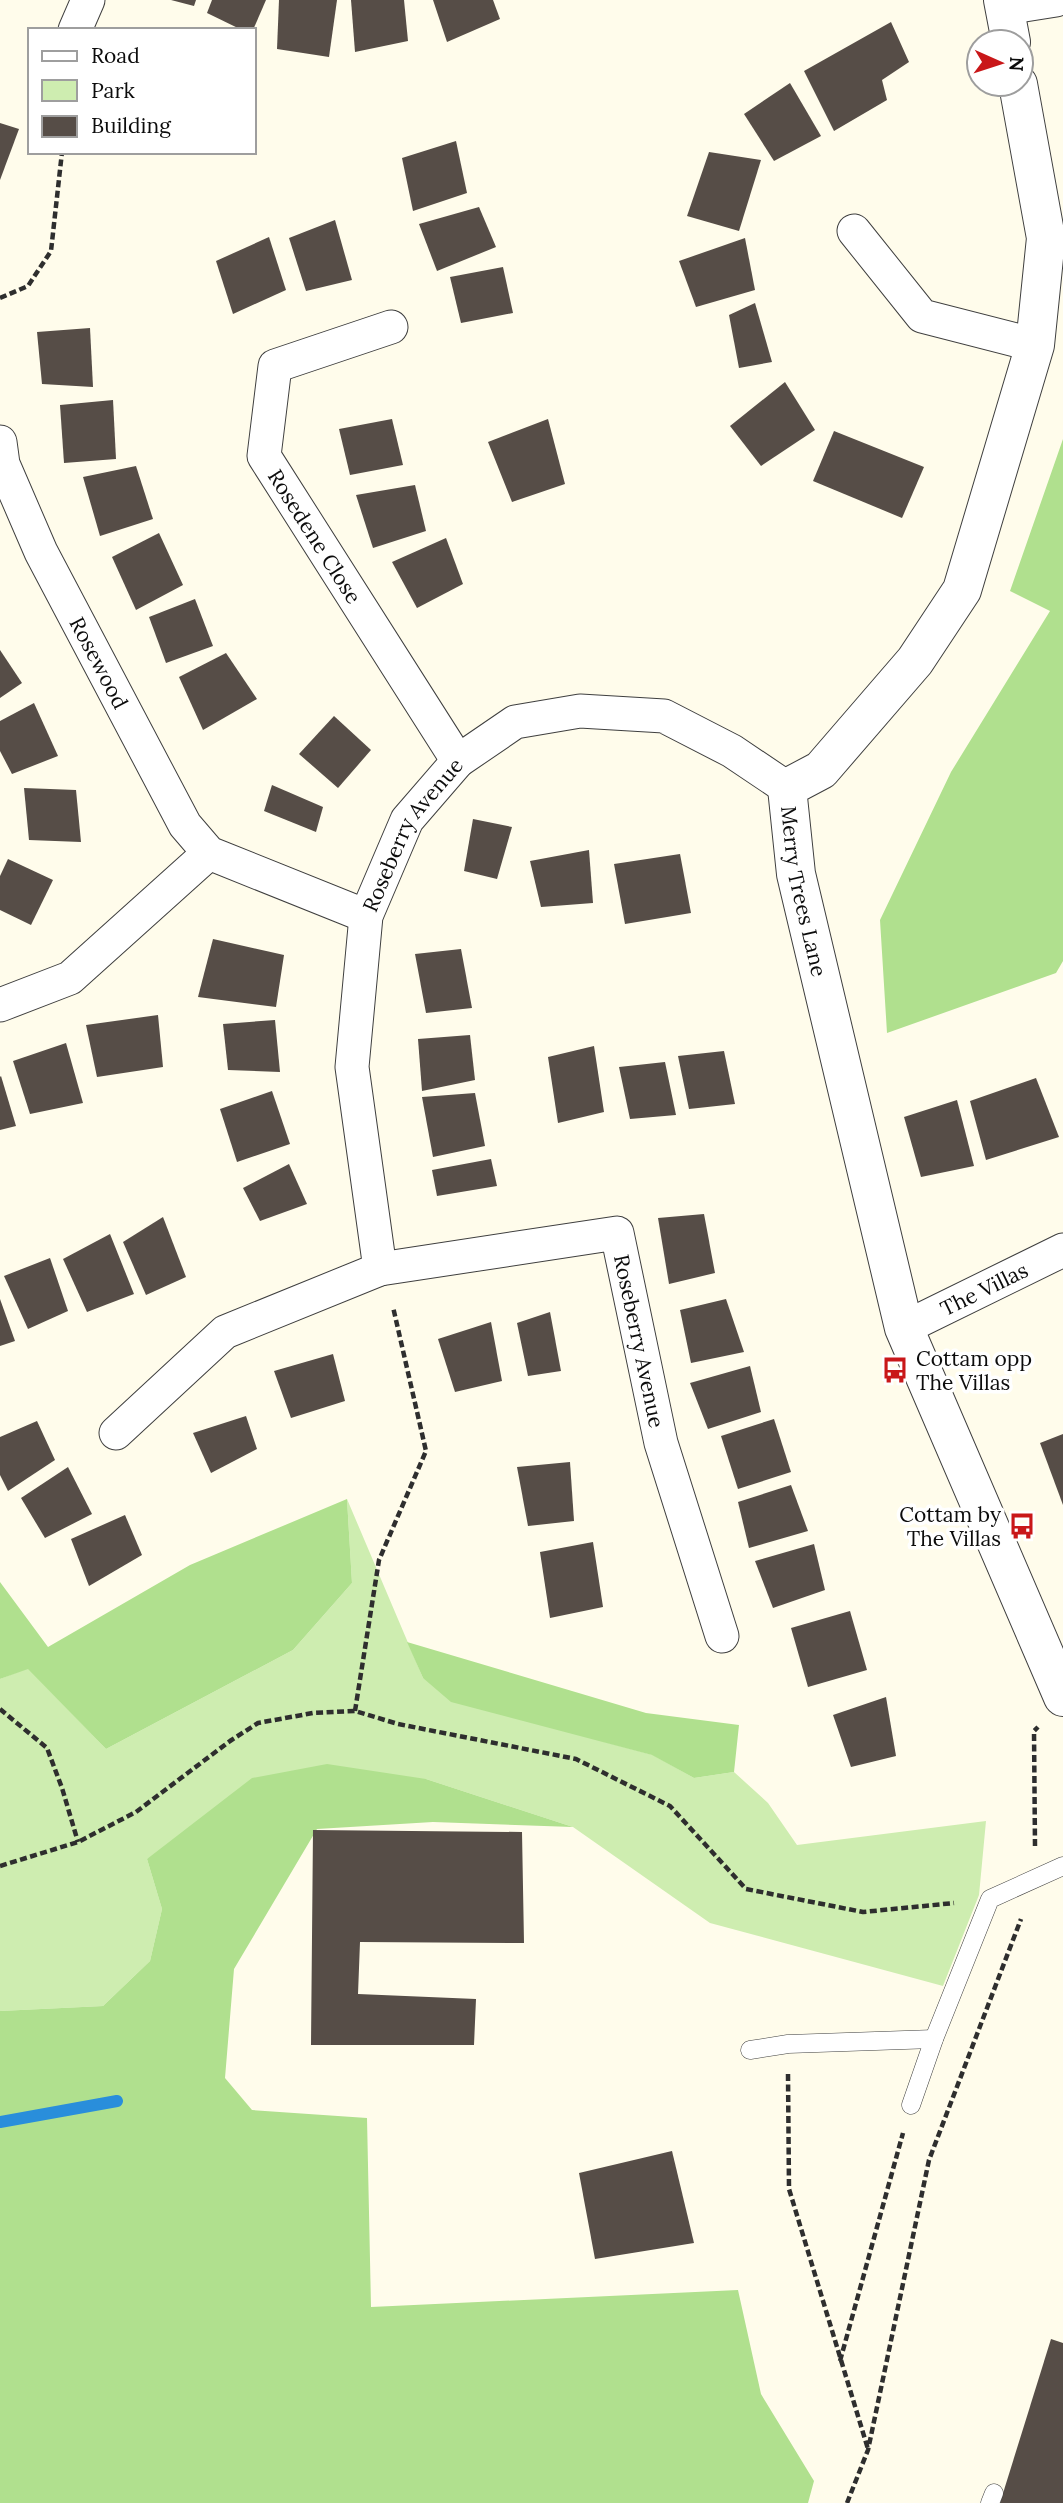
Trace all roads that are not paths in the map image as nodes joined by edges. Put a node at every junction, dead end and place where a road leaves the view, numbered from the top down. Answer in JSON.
{"nodes":[{"id":1,"x":88,"y":0,"type":"edge"},
{"id":2,"x":1056,"y":0,"type":"edge"},
{"id":3,"x":1006,"y":17,"type":"edge"},
{"id":4,"x":76,"y":28,"type":"edge"},
{"id":5,"x":1021,"y":98,"type":"edge"},
{"id":6,"x":853,"y":231,"type":"dead end"},
{"id":7,"x":391,"y":327,"type":"dead end"},
{"id":8,"x":1035,"y":345,"type":"junction"},
{"id":9,"x":1,"y":457,"type":"edge"},
{"id":10,"x":458,"y":761,"type":"junction"},
{"id":11,"x":787,"y":788,"type":"junction"},
{"id":12,"x":209,"y":853,"type":"junction"},
{"id":13,"x":366,"y":916,"type":"junction"},
{"id":14,"x":0,"y":1005,"type":"edge"},
{"id":15,"x":1063,"y":1250,"type":"edge"},
{"id":16,"x":380,"y":1269,"type":"junction"},
{"id":17,"x":904,"y":1328,"type":"junction"},
{"id":18,"x":117,"y":1433,"type":"dead end"},
{"id":19,"x":722,"y":1636,"type":"dead end"},
{"id":20,"x":1053,"y":1709,"type":"edge"},
{"id":21,"x":1063,"y":1866,"type":"edge"},
{"id":22,"x":934,"y":2039,"type":"junction"},
{"id":23,"x":750,"y":2050,"type":"dead end"},
{"id":24,"x":911,"y":2105,"type":"road end"}],
"edges":[{"from":1,"to":4,"type":"street"},
{"from":2,"to":3,"type":"street"},
{"from":5,"to":8,"type":"street","name":"Merry Trees Lane"},
{"from":6,"to":8,"type":"street"},
{"from":7,"to":10,"type":"street","name":"Rosedene Close"},
{"from":8,"to":11,"type":"street","name":"Merry Trees Lane"},
{"from":9,"to":12,"type":"street","name":"Rosewood"},
{"from":10,"to":11,"type":"street","name":"Roseberry Avenue"},
{"from":10,"to":13,"type":"street","name":"Roseberry Avenue"},
{"from":11,"to":17,"type":"street","name":"Merry Trees Lane"},
{"from":12,"to":13,"type":"street","name":"Rosewood"},
{"from":12,"to":14,"type":"street"},
{"from":13,"to":16,"type":"street","name":"Roseberry Avenue"},
{"from":15,"to":17,"type":"street","name":"The Villas"},
{"from":16,"to":18,"type":"street","name":"Roseberry Avenue"},
{"from":16,"to":19,"type":"street","name":"Roseberry Avenue"},
{"from":17,"to":20,"type":"street","name":"Merry Trees Lane"},
{"from":21,"to":22,"type":"lane"},
{"from":22,"to":23,"type":"lane"},
{"from":22,"to":24,"type":"lane"}]}
